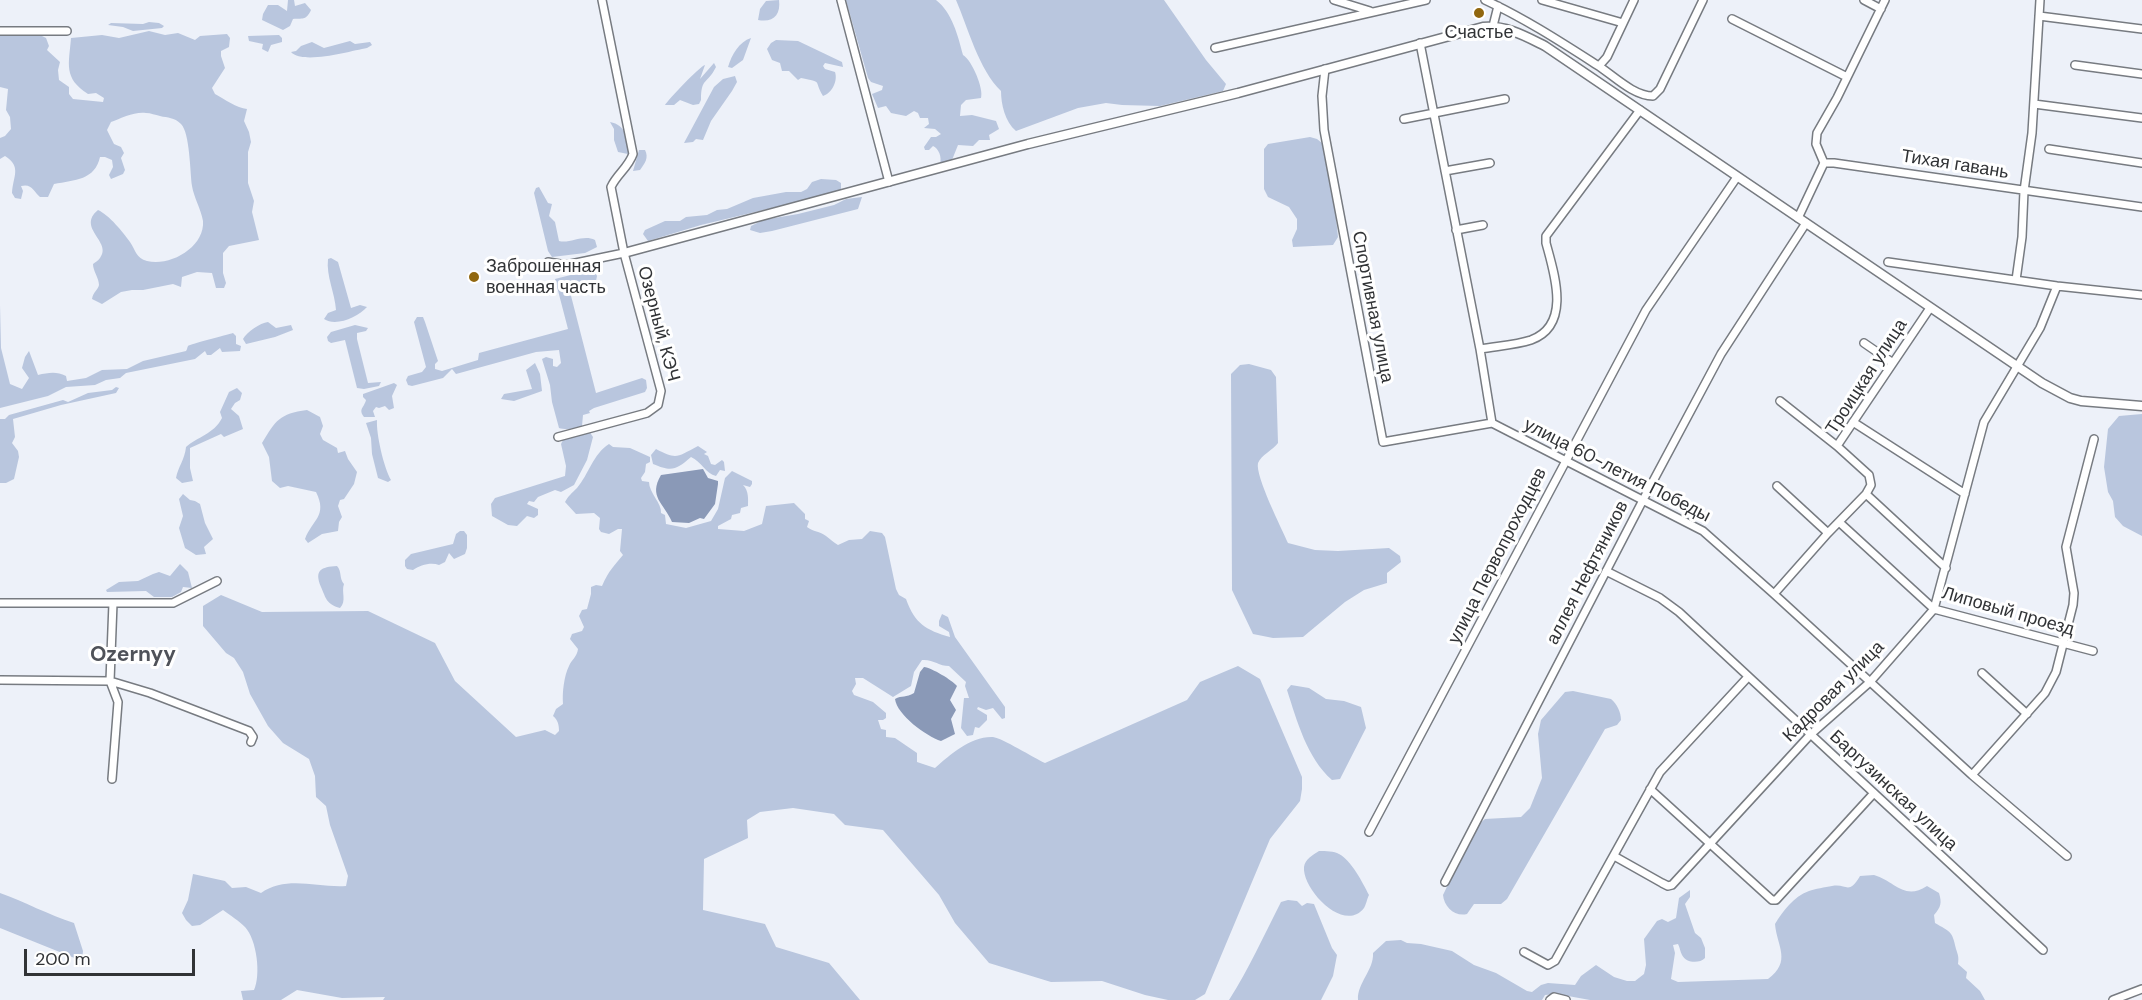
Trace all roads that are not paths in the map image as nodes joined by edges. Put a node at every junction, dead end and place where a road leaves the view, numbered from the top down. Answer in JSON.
{"nodes":[{"id":1,"x":602,"y":0,"type":"edge"},
{"id":2,"x":841,"y":0,"type":"edge"},
{"id":3,"x":1334,"y":0,"type":"edge"},
{"id":4,"x":1426,"y":0,"type":"edge"},
{"id":5,"x":1485,"y":0,"type":"edge"},
{"id":6,"x":1542,"y":0,"type":"edge"},
{"id":7,"x":1634,"y":0,"type":"edge"},
{"id":8,"x":1703,"y":0,"type":"edge"},
{"id":9,"x":1864,"y":0,"type":"edge"},
{"id":10,"x":1885,"y":0,"type":"edge"},
{"id":11,"x":2040,"y":0,"type":"edge"},
{"id":12,"x":1498,"y":6,"type":"junction"},
{"id":13,"x":1881,"y":9,"type":"junction"},
{"id":14,"x":1373,"y":11,"type":"junction"},
{"id":15,"x":2039,"y":16,"type":"junction"},
{"id":16,"x":1732,"y":19,"type":"dead end"},
{"id":17,"x":1623,"y":23,"type":"junction"},
{"id":18,"x":1492,"y":26,"type":"junction"},
{"id":19,"x":2142,"y":29,"type":"edge"},
{"id":20,"x":0,"y":31,"type":"edge"},
{"id":21,"x":67,"y":31,"type":"dead end"},
{"id":22,"x":1420,"y":43,"type":"junction"},
{"id":23,"x":1215,"y":48,"type":"dead end"},
{"id":24,"x":2075,"y":65,"type":"dead end"},
{"id":25,"x":1599,"y":66,"type":"junction"},
{"id":26,"x":1324,"y":69,"type":"junction"},
{"id":27,"x":2142,"y":74,"type":"edge"},
{"id":28,"x":1846,"y":77,"type":"junction"},
{"id":29,"x":1505,"y":99,"type":"dead end"},
{"id":30,"x":2034,"y":104,"type":"junction"},
{"id":31,"x":1640,"y":110,"type":"junction"},
{"id":32,"x":1433,"y":114,"type":"junction"},
{"id":33,"x":1404,"y":118,"type":"dead end"},
{"id":34,"x":2142,"y":118,"type":"edge"},
{"id":35,"x":2049,"y":149,"type":"dead end"},
{"id":36,"x":1490,"y":163,"type":"dead end"},
{"id":37,"x":1824,"y":163,"type":"junction"},
{"id":38,"x":2142,"y":163,"type":"edge"},
{"id":39,"x":1445,"y":171,"type":"junction"},
{"id":40,"x":1737,"y":177,"type":"junction"},
{"id":41,"x":889,"y":182,"type":"junction"},
{"id":42,"x":2024,"y":191,"type":"junction"},
{"id":43,"x":2142,"y":207,"type":"edge"},
{"id":44,"x":1798,"y":218,"type":"junction"},
{"id":45,"x":1806,"y":223,"type":"junction"},
{"id":46,"x":1483,"y":225,"type":"dead end"},
{"id":47,"x":1456,"y":230,"type":"junction"},
{"id":48,"x":624,"y":253,"type":"junction"},
{"id":49,"x":548,"y":262,"type":"dead end"},
{"id":50,"x":1888,"y":262,"type":"dead end"},
{"id":51,"x":2016,"y":280,"type":"junction"},
{"id":52,"x":2057,"y":286,"type":"junction"},
{"id":53,"x":2142,"y":296,"type":"edge"},
{"id":54,"x":1930,"y":308,"type":"junction"},
{"id":55,"x":1864,"y":343,"type":"dead end"},
{"id":56,"x":1480,"y":349,"type":"junction"},
{"id":57,"x":1893,"y":363,"type":"junction"},
{"id":58,"x":2019,"y":366,"type":"junction"},
{"id":59,"x":1780,"y":401,"type":"dead end"},
{"id":60,"x":2142,"y":406,"type":"edge"},
{"id":61,"x":1853,"y":422,"type":"junction"},
{"id":62,"x":1492,"y":423,"type":"junction"},
{"id":63,"x":558,"y":437,"type":"dead end"},
{"id":64,"x":2094,"y":439,"type":"dead end"},
{"id":65,"x":1837,"y":446,"type":"junction"},
{"id":66,"x":1565,"y":460,"type":"junction"},
{"id":67,"x":1777,"y":486,"type":"dead end"},
{"id":68,"x":1866,"y":494,"type":"junction"},
{"id":69,"x":1965,"y":494,"type":"junction"},
{"id":70,"x":1643,"y":500,"type":"junction"},
{"id":71,"x":1839,"y":522,"type":"junction"},
{"id":72,"x":1828,"y":533,"type":"junction"},
{"id":73,"x":1946,"y":568,"type":"junction"},
{"id":74,"x":1606,"y":571,"type":"junction"},
{"id":75,"x":217,"y":582,"type":"dead end"},
{"id":76,"x":1774,"y":594,"type":"junction"},
{"id":77,"x":0,"y":603,"type":"edge"},
{"id":78,"x":113,"y":603,"type":"junction"},
{"id":79,"x":1934,"y":609,"type":"junction"},
{"id":80,"x":2063,"y":643,"type":"junction"},
{"id":81,"x":2093,"y":651,"type":"dead end"},
{"id":82,"x":1982,"y":673,"type":"dead end"},
{"id":83,"x":1748,"y":677,"type":"junction"},
{"id":84,"x":0,"y":680,"type":"edge"},
{"id":85,"x":110,"y":681,"type":"junction"},
{"id":86,"x":1870,"y":682,"type":"junction"},
{"id":87,"x":2027,"y":714,"type":"junction"},
{"id":88,"x":1810,"y":735,"type":"junction"},
{"id":89,"x":251,"y":742,"type":"dead end"},
{"id":90,"x":1972,"y":775,"type":"junction"},
{"id":91,"x":112,"y":778,"type":"dead end"},
{"id":92,"x":1650,"y":789,"type":"junction"},
{"id":93,"x":1874,"y":793,"type":"junction"},
{"id":94,"x":1369,"y":832,"type":"dead end"},
{"id":95,"x":1709,"y":843,"type":"junction"},
{"id":96,"x":1614,"y":856,"type":"junction"},
{"id":97,"x":2067,"y":856,"type":"dead end"},
{"id":98,"x":1445,"y":882,"type":"dead end"},
{"id":99,"x":2043,"y":950,"type":"dead end"},
{"id":100,"x":1524,"y":952,"type":"dead end"},
{"id":101,"x":2142,"y":989,"type":"edge"},
{"id":102,"x":1550,"y":1000,"type":"edge"},
{"id":103,"x":1566,"y":1000,"type":"edge"},
{"id":104,"x":2113,"y":1000,"type":"edge"}],
"edges":[{"from":1,"to":48,"type":"street"},
{"from":2,"to":41,"type":"street"},
{"from":3,"to":14,"type":"street"},
{"from":4,"to":14,"type":"street"},
{"from":5,"to":12,"type":"street"},
{"from":6,"to":17,"type":"street"},
{"from":7,"to":17,"type":"street"},
{"from":8,"to":25,"type":"street"},
{"from":9,"to":13,"type":"street"},
{"from":10,"to":13,"type":"street"},
{"from":11,"to":15,"type":"street"},
{"from":12,"to":18,"type":"street"},
{"from":12,"to":25,"type":"street"},
{"from":13,"to":28,"type":"street"},
{"from":14,"to":23,"type":"street"},
{"from":15,"to":19,"type":"street"},
{"from":15,"to":30,"type":"street"},
{"from":16,"to":28,"type":"street"},
{"from":17,"to":25,"type":"street"},
{"from":18,"to":22,"type":"street"},
{"from":18,"to":31,"type":"street"},
{"from":20,"to":21,"type":"street"},
{"from":22,"to":26,"type":"street"},
{"from":22,"to":32,"type":"street"},
{"from":24,"to":27,"type":"street"},
{"from":26,"to":41,"type":"street"},
{"from":26,"to":62,"type":"street","name":"Спортивная улица"},
{"from":28,"to":37,"type":"street"},
{"from":29,"to":32,"type":"street"},
{"from":30,"to":34,"type":"street"},
{"from":30,"to":42,"type":"street"},
{"from":31,"to":40,"type":"street"},
{"from":31,"to":56,"type":"street"},
{"from":32,"to":33,"type":"street"},
{"from":32,"to":39,"type":"street"},
{"from":35,"to":38,"type":"street"},
{"from":36,"to":39,"type":"street"},
{"from":37,"to":42,"type":"street","name":"Тихая гавань"},
{"from":37,"to":44,"type":"street"},
{"from":39,"to":47,"type":"street"},
{"from":40,"to":44,"type":"street"},
{"from":40,"to":66,"type":"street","name":"улица Первопроходцев"},
{"from":41,"to":48,"type":"street"},
{"from":42,"to":43,"type":"street","name":"Тихая гавань"},
{"from":42,"to":51,"type":"street"},
{"from":44,"to":45,"type":"street"},
{"from":45,"to":54,"type":"street"},
{"from":45,"to":70,"type":"street","name":"аллея Нефтяников"},
{"from":46,"to":47,"type":"street"},
{"from":47,"to":56,"type":"street"},
{"from":48,"to":49,"type":"street"},
{"from":48,"to":63,"type":"street","name":"Озерный, КЭЧ"},
{"from":50,"to":51,"type":"street"},
{"from":51,"to":52,"type":"street"},
{"from":52,"to":53,"type":"street"},
{"from":52,"to":58,"type":"street","name":"Кадровая улица"},
{"from":54,"to":57,"type":"street","name":"Троицкая улица"},
{"from":54,"to":58,"type":"street"},
{"from":55,"to":57,"type":"street"},
{"from":56,"to":62,"type":"street"},
{"from":57,"to":61,"type":"street","name":"Троицкая улица"},
{"from":58,"to":60,"type":"street"},
{"from":58,"to":69,"type":"street","name":"Кадровая улица"},
{"from":59,"to":65,"type":"street"},
{"from":61,"to":65,"type":"street","name":"Троицкая улица"},
{"from":61,"to":69,"type":"street"},
{"from":62,"to":66,"type":"street","name":"улица 60-летия Победы"},
{"from":64,"to":80,"type":"street"},
{"from":65,"to":68,"type":"street","name":"Троицкая улица"},
{"from":66,"to":70,"type":"street","name":"улица 60-летия Победы"},
{"from":66,"to":94,"type":"street","name":"улица Первопроходцев"},
{"from":67,"to":72,"type":"street"},
{"from":68,"to":71,"type":"street"},
{"from":68,"to":73,"type":"street"},
{"from":69,"to":73,"type":"street","name":"Кадровая улица"},
{"from":70,"to":74,"type":"street","name":"аллея Нефтяников"},
{"from":70,"to":76,"type":"street","name":"улица 60-летия Победы"},
{"from":71,"to":72,"type":"street"},
{"from":71,"to":79,"type":"street","name":"Липовый проезд"},
{"from":72,"to":76,"type":"street"},
{"from":73,"to":79,"type":"street","name":"Кадровая улица"},
{"from":74,"to":83,"type":"street","name":"Баргузинская улица"},
{"from":74,"to":98,"type":"street","name":"аллея Нефтяников"},
{"from":75,"to":78,"type":"street"},
{"from":76,"to":86,"type":"street","name":"улица 60-летия Победы"},
{"from":77,"to":78,"type":"street"},
{"from":78,"to":85,"type":"street"},
{"from":79,"to":80,"type":"street","name":"Липовый проезд"},
{"from":79,"to":86,"type":"street","name":"Кадровая улица"},
{"from":80,"to":81,"type":"street","name":"Липовый проезд"},
{"from":80,"to":87,"type":"street"},
{"from":82,"to":87,"type":"street"},
{"from":83,"to":88,"type":"street","name":"Баргузинская улица"},
{"from":83,"to":92,"type":"street"},
{"from":84,"to":85,"type":"street"},
{"from":85,"to":89,"type":"street"},
{"from":85,"to":91,"type":"street"},
{"from":86,"to":88,"type":"street","name":"Кадровая улица"},
{"from":86,"to":90,"type":"street","name":"улица 60-летия Победы"},
{"from":87,"to":90,"type":"street"},
{"from":88,"to":93,"type":"street","name":"Баргузинская улица"},
{"from":88,"to":95,"type":"street","name":"Кадровая улица"},
{"from":90,"to":97,"type":"street","name":"улица 60-летия Победы"},
{"from":92,"to":95,"type":"street"},
{"from":92,"to":96,"type":"street"},
{"from":93,"to":95,"type":"street"},
{"from":93,"to":99,"type":"street","name":"Баргузинская улица"},
{"from":95,"to":96,"type":"street","name":"Кадровая улица"},
{"from":96,"to":100,"type":"street"},
{"from":101,"to":104,"type":"street"},
{"from":102,"to":103,"type":"street"}]}
